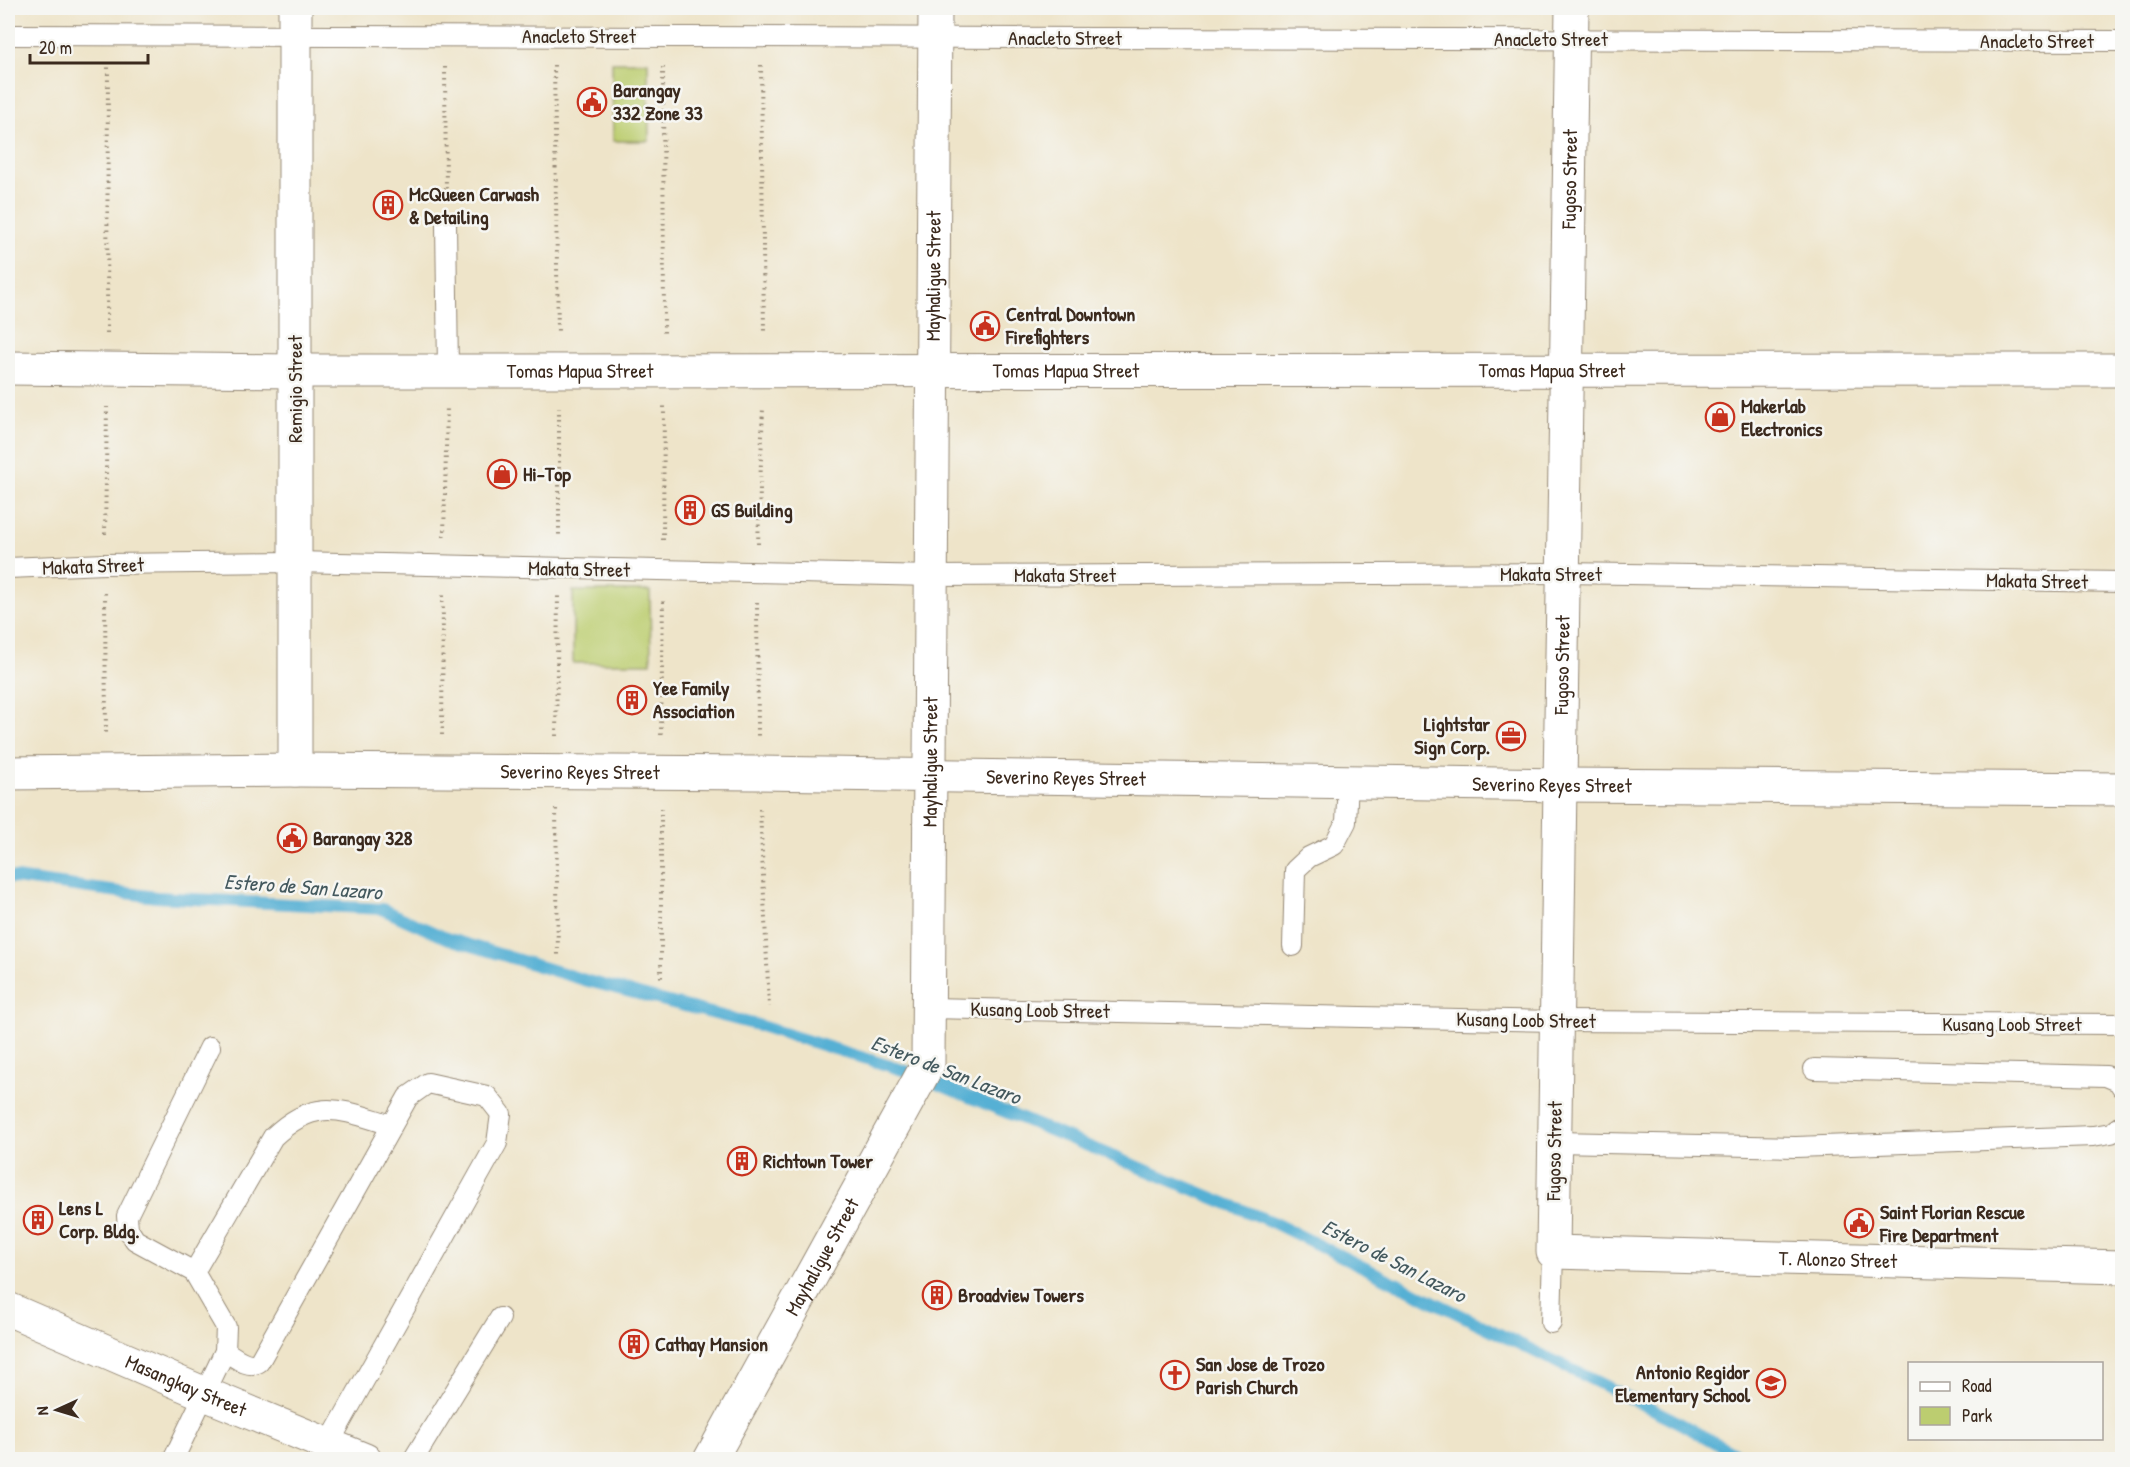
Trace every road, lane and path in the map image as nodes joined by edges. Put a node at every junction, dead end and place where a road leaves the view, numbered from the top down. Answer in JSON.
{"nodes":[{"id":1,"x":295,"y":22,"type":"edge"},
{"id":2,"x":934,"y":22,"type":"edge"},
{"id":3,"x":1572,"y":23,"type":"edge"},
{"id":4,"x":8,"y":35,"type":"edge"},
{"id":5,"x":444,"y":36,"type":"junction"},
{"id":6,"x":554,"y":36,"type":"junction"},
{"id":7,"x":663,"y":37,"type":"junction"},
{"id":8,"x":760,"y":37,"type":"junction"},
{"id":9,"x":2122,"y":41,"type":"edge"},
{"id":10,"x":446,"y":223,"type":"joint"},
{"id":11,"x":8,"y":368,"type":"edge"},
{"id":12,"x":448,"y":370,"type":"junction"},
{"id":13,"x":664,"y":370,"type":"junction"},
{"id":14,"x":765,"y":370,"type":"junction"},
{"id":15,"x":1568,"y":370,"type":"junction"},
{"id":16,"x":2122,"y":370,"type":"edge"},
{"id":17,"x":296,"y":371,"type":"junction"},
{"id":18,"x":559,"y":371,"type":"junction"},
{"id":19,"x":933,"y":371,"type":"junction"},
{"id":20,"x":295,"y":562,"type":"junction"},
{"id":21,"x":8,"y":568,"type":"edge"},
{"id":22,"x":559,"y":568,"type":"junction"},
{"id":23,"x":663,"y":571,"type":"junction"},
{"id":24,"x":757,"y":572,"type":"junction"},
{"id":25,"x":1564,"y":573,"type":"junction"},
{"id":26,"x":932,"y":576,"type":"junction"},
{"id":27,"x":2122,"y":582,"type":"edge"},
{"id":28,"x":295,"y":770,"type":"junction"},
{"id":29,"x":555,"y":772,"type":"junction"},
{"id":30,"x":8,"y":773,"type":"edge"},
{"id":31,"x":661,"y":773,"type":"junction"},
{"id":32,"x":759,"y":773,"type":"junction"},
{"id":33,"x":931,"y":774,"type":"junction"},
{"id":34,"x":1348,"y":781,"type":"junction"},
{"id":35,"x":1560,"y":785,"type":"junction"},
{"id":36,"x":2122,"y":789,"type":"edge"},
{"id":37,"x":1293,"y":946,"type":"dead end"},
{"id":38,"x":558,"y":956,"type":"dead end"},
{"id":39,"x":662,"y":982,"type":"dead end"},
{"id":40,"x":769,"y":1007,"type":"dead end"},
{"id":41,"x":929,"y":1008,"type":"junction"},
{"id":42,"x":1556,"y":1021,"type":"junction"},
{"id":43,"x":2122,"y":1024,"type":"edge"},
{"id":44,"x":210,"y":1047,"type":"dead end"},
{"id":45,"x":1814,"y":1069,"type":"dead end"},
{"id":46,"x":2122,"y":1087,"type":"edge"},
{"id":47,"x":392,"y":1125,"type":"junction"},
{"id":48,"x":2122,"y":1125,"type":"edge"},
{"id":49,"x":1555,"y":1142,"type":"junction"},
{"id":50,"x":1553,"y":1252,"type":"junction"},
{"id":51,"x":2122,"y":1267,"type":"edge"},
{"id":52,"x":194,"y":1272,"type":"junction"},
{"id":53,"x":8,"y":1309,"type":"edge"},
{"id":54,"x":500,"y":1318,"type":"dead end"},
{"id":55,"x":1551,"y":1323,"type":"dead end"},
{"id":56,"x":225,"y":1351,"type":"junction"},
{"id":57,"x":206,"y":1394,"type":"junction"},
{"id":58,"x":327,"y":1445,"type":"junction"},
{"id":59,"x":173,"y":1460,"type":"edge"},
{"id":60,"x":365,"y":1460,"type":"edge"},
{"id":61,"x":413,"y":1460,"type":"edge"},
{"id":62,"x":710,"y":1460,"type":"edge"}],
"edges":[{"from":1,"to":4,"type":"lane","name":"Anacleto Street"},
{"from":1,"to":5,"type":"lane","name":"Anacleto Street"},
{"from":1,"to":17,"type":"street","name":"Remigio Street"},
{"from":2,"to":3,"type":"lane","name":"Anacleto Street"},
{"from":2,"to":8,"type":"lane","name":"Anacleto Street"},
{"from":2,"to":19,"type":"street","name":"Mayhaligue Street"},
{"from":3,"to":9,"type":"lane","name":"Anacleto Street"},
{"from":3,"to":15,"type":"street","name":"Fugoso Street"},
{"from":5,"to":6,"type":"lane","name":"Anacleto Street"},
{"from":5,"to":10,"type":"path"},
{"from":6,"to":7,"type":"lane","name":"Anacleto Street"},
{"from":6,"to":18,"type":"path"},
{"from":7,"to":8,"type":"lane","name":"Anacleto Street"},
{"from":7,"to":13,"type":"path"},
{"from":8,"to":14,"type":"path"},
{"from":10,"to":12,"type":"lane"},
{"from":11,"to":17,"type":"street","name":"Tomas Mapua Street"},
{"from":12,"to":17,"type":"street","name":"Tomas Mapua Street"},
{"from":12,"to":18,"type":"street","name":"Tomas Mapua Street"},
{"from":13,"to":14,"type":"street","name":"Tomas Mapua Street"},
{"from":13,"to":18,"type":"street","name":"Tomas Mapua Street"},
{"from":13,"to":23,"type":"path"},
{"from":14,"to":19,"type":"street","name":"Tomas Mapua Street"},
{"from":14,"to":24,"type":"path"},
{"from":15,"to":16,"type":"street","name":"Tomas Mapua Street"},
{"from":15,"to":19,"type":"street","name":"Tomas Mapua Street"},
{"from":15,"to":25,"type":"street","name":"Fugoso Street"},
{"from":17,"to":20,"type":"street","name":"Remigio Street"},
{"from":18,"to":22,"type":"path"},
{"from":19,"to":26,"type":"street","name":"Mayhaligue Street"},
{"from":20,"to":21,"type":"lane","name":"Makata Street"},
{"from":20,"to":22,"type":"lane","name":"Makata Street"},
{"from":20,"to":28,"type":"street","name":"Remigio Street"},
{"from":22,"to":23,"type":"lane","name":"Makata Street"},
{"from":22,"to":29,"type":"path"},
{"from":23,"to":24,"type":"lane","name":"Makata Street"},
{"from":23,"to":31,"type":"path"},
{"from":24,"to":26,"type":"lane","name":"Makata Street"},
{"from":24,"to":32,"type":"path"},
{"from":25,"to":26,"type":"lane","name":"Makata Street"},
{"from":25,"to":27,"type":"lane","name":"Makata Street"},
{"from":25,"to":35,"type":"street","name":"Fugoso Street"},
{"from":26,"to":33,"type":"street","name":"Mayhaligue Street"},
{"from":28,"to":29,"type":"street","name":"Severino Reyes Street"},
{"from":28,"to":30,"type":"street","name":"Severino Reyes Street"},
{"from":29,"to":31,"type":"street","name":"Severino Reyes Street"},
{"from":29,"to":38,"type":"path"},
{"from":31,"to":32,"type":"street","name":"Severino Reyes Street"},
{"from":31,"to":39,"type":"path"},
{"from":32,"to":33,"type":"street","name":"Severino Reyes Street"},
{"from":32,"to":40,"type":"path"},
{"from":33,"to":34,"type":"street","name":"Severino Reyes Street"},
{"from":33,"to":41,"type":"street","name":"Mayhaligue Street"},
{"from":34,"to":35,"type":"street","name":"Severino Reyes Street"},
{"from":34,"to":37,"type":"lane"},
{"from":35,"to":36,"type":"street","name":"Severino Reyes Street"},
{"from":35,"to":42,"type":"street","name":"Fugoso Street"},
{"from":41,"to":42,"type":"lane","name":"Kusang Loob Street"},
{"from":41,"to":62,"type":"street","name":"Mayhaligue Street"},
{"from":42,"to":43,"type":"lane","name":"Kusang Loob Street"},
{"from":42,"to":49,"type":"street","name":"Fugoso Street"},
{"from":44,"to":52,"type":"lane"},
{"from":45,"to":46,"type":"lane"},
{"from":47,"to":52,"type":"lane"},
{"from":47,"to":56,"type":"lane"},
{"from":47,"to":58,"type":"lane"},
{"from":48,"to":49,"type":"lane"},
{"from":49,"to":50,"type":"street","name":"Fugoso Street"},
{"from":50,"to":51,"type":"street","name":"T. Alonzo Street"},
{"from":50,"to":55,"type":"lane","name":"Fugoso Street"},
{"from":52,"to":56,"type":"lane"},
{"from":53,"to":57,"type":"street","name":"Masangkay Street"},
{"from":54,"to":61,"type":"lane"},
{"from":56,"to":57,"type":"lane"},
{"from":57,"to":58,"type":"street","name":"Masangkay Street"},
{"from":57,"to":59,"type":"lane"},
{"from":58,"to":60,"type":"street","name":"Masangkay Street"}]}
